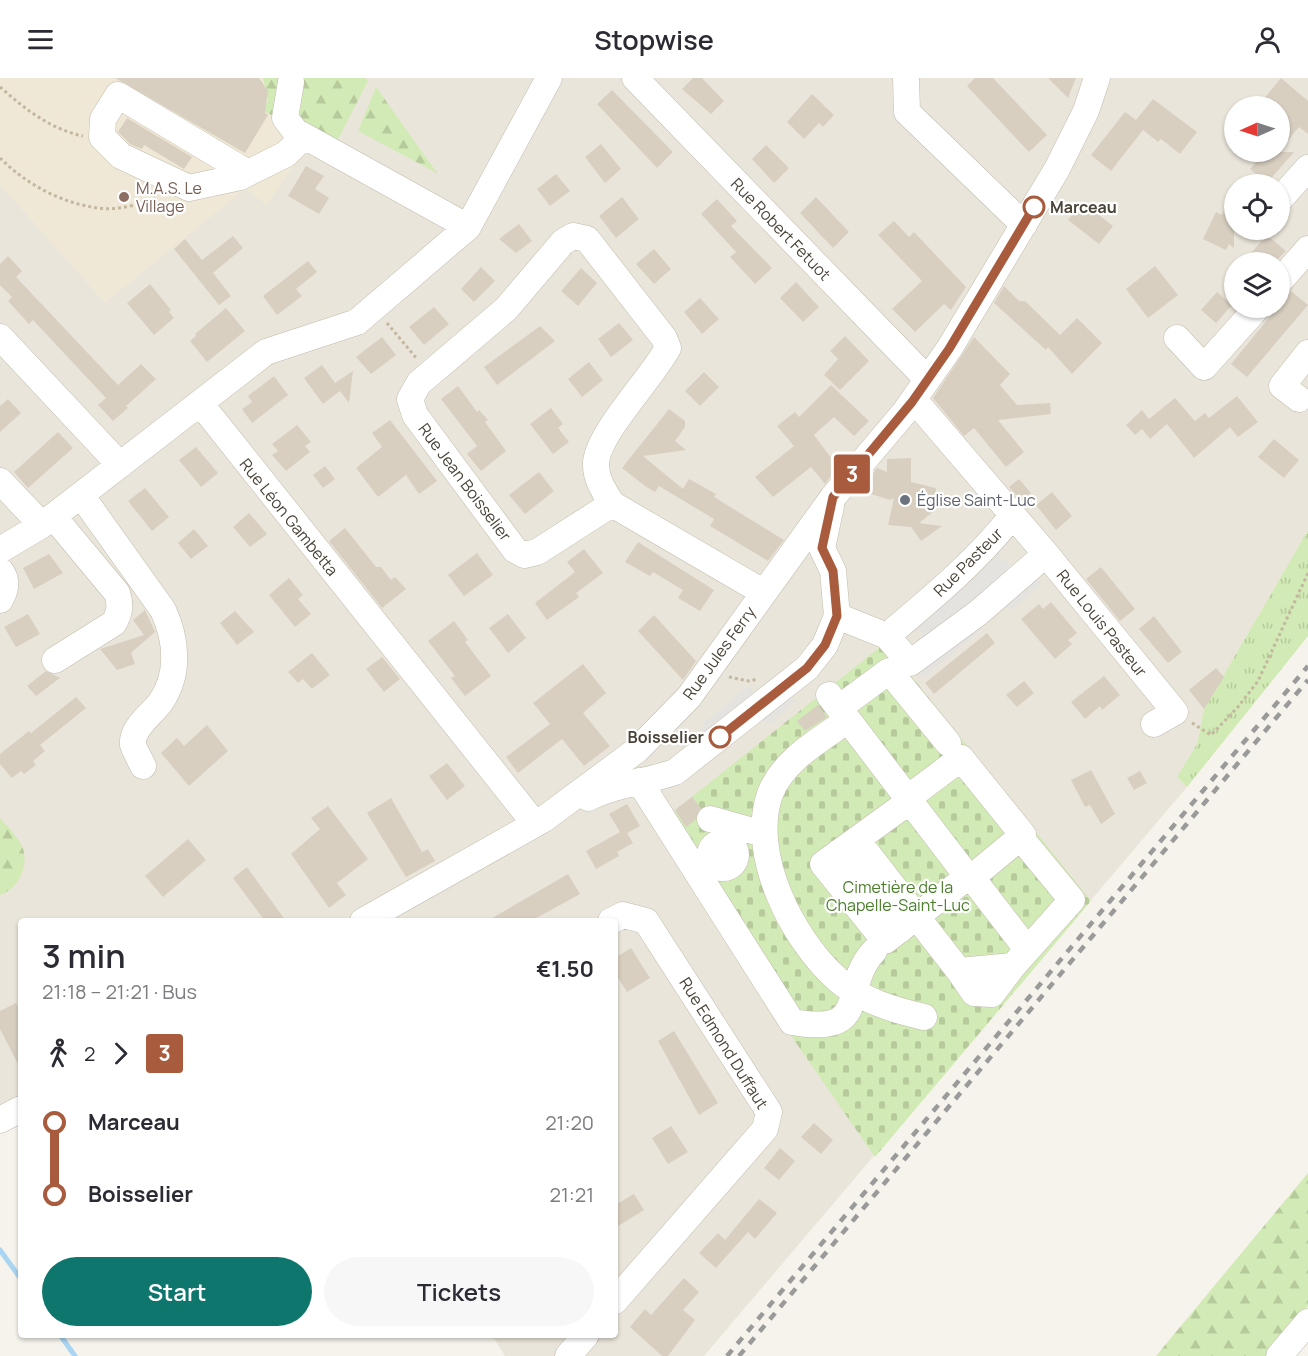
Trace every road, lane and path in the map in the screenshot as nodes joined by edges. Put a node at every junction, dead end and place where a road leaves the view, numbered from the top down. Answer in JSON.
{"nodes":[{"id":1,"x":549,"y":78,"type":"edge"},
{"id":2,"x":635,"y":78,"type":"edge"},
{"id":3,"x":906,"y":78,"type":"edge"},
{"id":4,"x":1097,"y":78,"type":"edge"},
{"id":5,"x":291,"y":82,"type":"dead end"},
{"id":6,"x":0,"y":87,"type":"edge"},
{"id":7,"x":304,"y":136,"type":"junction"},
{"id":8,"x":102,"y":138,"type":"junction"},
{"id":9,"x":0,"y":158,"type":"edge"},
{"id":10,"x":1308,"y":168,"type":"edge"},
{"id":11,"x":248,"y":173,"type":"junction"},
{"id":12,"x":189,"y":188,"type":"junction"},
{"id":13,"x":1290,"y":188,"type":"edge"},
{"id":14,"x":1024,"y":225,"type":"junction"},
{"id":15,"x":468,"y":227,"type":"junction"},
{"id":16,"x":1308,"y":249,"type":"edge"},
{"id":17,"x":1290,"y":270,"type":"edge"},
{"id":18,"x":374,"y":308,"type":"junction"},
{"id":19,"x":1248,"y":318,"type":"edge"},
{"id":20,"x":0,"y":337,"type":"edge"},
{"id":21,"x":1177,"y":338,"type":"dead end"},
{"id":22,"x":1308,"y":353,"type":"edge"},
{"id":23,"x":430,"y":374,"type":"junction"},
{"id":24,"x":927,"y":379,"type":"junction"},
{"id":25,"x":1299,"y":399,"type":"dead end"},
{"id":26,"x":912,"y":402,"type":"junction"},
{"id":27,"x":200,"y":403,"type":"junction"},
{"id":28,"x":120,"y":465,"type":"junction"},
{"id":29,"x":0,"y":481,"type":"edge"},
{"id":30,"x":81,"y":495,"type":"junction"},
{"id":31,"x":833,"y":497,"type":"junction"},
{"id":32,"x":612,"y":504,"type":"junction"},
{"id":33,"x":1012,"y":516,"type":"junction"},
{"id":34,"x":47,"y":520,"type":"junction"},
{"id":35,"x":822,"y":548,"type":"junction"},
{"id":36,"x":0,"y":550,"type":"edge"},
{"id":37,"x":793,"y":551,"type":"junction"},
{"id":38,"x":1046,"y":554,"type":"junction"},
{"id":39,"x":0,"y":570,"type":"edge"},
{"id":40,"x":1308,"y":573,"type":"edge"},
{"id":41,"x":763,"y":592,"type":"junction"},
{"id":42,"x":0,"y":600,"type":"edge"},
{"id":43,"x":837,"y":616,"type":"junction"},
{"id":44,"x":887,"y":636,"type":"junction"},
{"id":45,"x":55,"y":660,"type":"dead end"},
{"id":46,"x":727,"y":677,"type":"dead end"},
{"id":47,"x":768,"y":678,"type":"dead end"},
{"id":48,"x":839,"y":707,"type":"junction"},
{"id":49,"x":1164,"y":718,"type":"joint"},
{"id":50,"x":948,"y":743,"type":"dead end"},
{"id":51,"x":637,"y":750,"type":"junction"},
{"id":52,"x":143,"y":766,"type":"dead end"},
{"id":53,"x":646,"y":780,"type":"junction"},
{"id":54,"x":909,"y":800,"type":"junction"},
{"id":55,"x":540,"y":821,"type":"junction"},
{"id":56,"x":722,"y":829,"type":"dead end"},
{"id":57,"x":763,"y":834,"type":"junction"},
{"id":58,"x":1020,"y":837,"type":"junction"},
{"id":59,"x":970,"y":876,"type":"junction"},
{"id":60,"x":374,"y":918,"type":"edge"},
{"id":61,"x":617,"y":918,"type":"edge"},
{"id":62,"x":908,"y":924,"type":"junction"},
{"id":63,"x":874,"y":951,"type":"dead end"},
{"id":64,"x":1018,"y":955,"type":"junction"},
{"id":65,"x":856,"y":992,"type":"junction"},
{"id":66,"x":924,"y":1017,"type":"dead end"},
{"id":67,"x":18,"y":1111,"type":"edge"},
{"id":68,"x":0,"y":1120,"type":"edge"},
{"id":69,"x":618,"y":1297,"type":"edge"},
{"id":70,"x":1308,"y":1322,"type":"edge"},
{"id":71,"x":583,"y":1338,"type":"edge"},
{"id":72,"x":568,"y":1356,"type":"edge"},
{"id":73,"x":1279,"y":1356,"type":"edge"}],
"edges":[{"from":1,"to":15,"type":"street"},
{"from":2,"to":24,"type":"street","name":"Rue Robert Fetuot"},
{"from":3,"to":14,"type":"street"},
{"from":4,"to":14,"type":"street","name":"Rue Jules Ferry"},
{"from":5,"to":7,"type":"street"},
{"from":6,"to":8,"type":"path"},
{"from":7,"to":11,"type":"street"},
{"from":7,"to":15,"type":"street"},
{"from":8,"to":11,"type":"street"},
{"from":8,"to":12,"type":"street"},
{"from":9,"to":12,"type":"path"},
{"from":10,"to":13,"type":"street"},
{"from":11,"to":12,"type":"street"},
{"from":14,"to":24,"type":"street","name":"Rue Jules Ferry"},
{"from":15,"to":18,"type":"street"},
{"from":16,"to":17,"type":"street"},
{"from":18,"to":23,"type":"path"},
{"from":18,"to":27,"type":"street"},
{"from":19,"to":21,"type":"street"},
{"from":20,"to":28,"type":"street"},
{"from":22,"to":25,"type":"street"},
{"from":23,"to":32,"type":"street","name":"Rue Jean Boisselier"},
{"from":23,"to":32,"type":"street","name":"Rue Jean Boisselier"},
{"from":24,"to":26,"type":"street","name":"Rue Jules Ferry"},
{"from":26,"to":31,"type":"street","name":"Rue Jules Ferry"},
{"from":26,"to":33,"type":"street","name":"Rue Pasteur"},
{"from":27,"to":28,"type":"street"},
{"from":27,"to":55,"type":"street","name":"Rue Léon Gambetta"},
{"from":28,"to":30,"type":"street"},
{"from":29,"to":34,"type":"street"},
{"from":30,"to":34,"type":"street"},
{"from":30,"to":52,"type":"street"},
{"from":31,"to":35,"type":"street","name":"Rue Jules Ferry"},
{"from":31,"to":37,"type":"street","name":"Rue Jules Ferry"},
{"from":32,"to":41,"type":"street"},
{"from":33,"to":38,"type":"street","name":"Rue Louis Pasteur"},
{"from":33,"to":44,"type":"street","name":"Rue Pasteur"},
{"from":34,"to":36,"type":"street"},
{"from":34,"to":45,"type":"street"},
{"from":35,"to":37,"type":"street"},
{"from":35,"to":43,"type":"street","name":"Rue Jules Ferry"},
{"from":37,"to":41,"type":"street","name":"Rue Jules Ferry"},
{"from":38,"to":44,"type":"street"},
{"from":38,"to":49,"type":"street","name":"Rue Louis Pasteur"},
{"from":39,"to":42,"type":"street"},
{"from":40,"to":49,"type":"path"},
{"from":41,"to":51,"type":"street","name":"Rue Jules Ferry"},
{"from":43,"to":44,"type":"street"},
{"from":43,"to":53,"type":"street","name":"Rue Jules Ferry"},
{"from":46,"to":47,"type":"path"},
{"from":48,"to":50,"type":"street"},
{"from":48,"to":54,"type":"street"},
{"from":48,"to":57,"type":"street"},
{"from":51,"to":53,"type":"street"},
{"from":51,"to":55,"type":"street","name":"Rue Jules Ferry"},
{"from":53,"to":55,"type":"street","name":"Rue Jules Ferry"},
{"from":53,"to":65,"type":"street"},
{"from":54,"to":58,"type":"street"},
{"from":54,"to":59,"type":"street"},
{"from":54,"to":62,"type":"street"},
{"from":55,"to":60,"type":"street","name":"Rue Jules Ferry"},
{"from":56,"to":57,"type":"street"},
{"from":57,"to":65,"type":"street"},
{"from":58,"to":59,"type":"street"},
{"from":58,"to":64,"type":"street"},
{"from":59,"to":62,"type":"street"},
{"from":59,"to":64,"type":"street"},
{"from":61,"to":69,"type":"street","name":"Rue Edmond Duffaut"},
{"from":62,"to":64,"type":"street"},
{"from":63,"to":65,"type":"street"},
{"from":65,"to":66,"type":"street"},
{"from":67,"to":68,"type":"street"},
{"from":70,"to":73,"type":"street"},
{"from":71,"to":72,"type":"street"}]}
